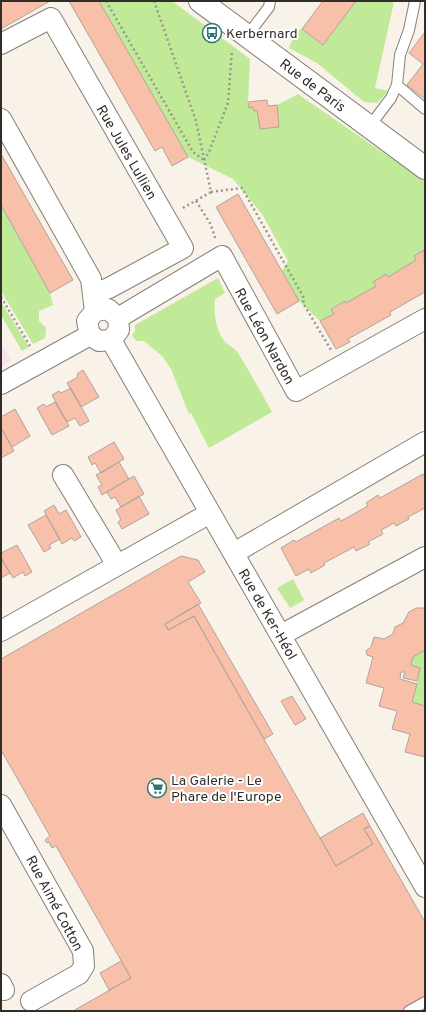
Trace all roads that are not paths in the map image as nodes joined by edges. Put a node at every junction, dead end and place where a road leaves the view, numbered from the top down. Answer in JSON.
{"nodes":[{"id":1,"x":200,"y":1,"type":"edge"},
{"id":2,"x":270,"y":1,"type":"edge"},
{"id":3,"x":415,"y":1,"type":"edge"},
{"id":4,"x":244,"y":34,"type":"junction"},
{"id":5,"x":1,"y":44,"type":"edge"},
{"id":6,"x":397,"y":85,"type":"junction"},
{"id":7,"x":425,"y":109,"type":"edge"},
{"id":8,"x":1,"y":119,"type":"edge"},
{"id":9,"x":369,"y":127,"type":"junction"},
{"id":10,"x":425,"y":168,"type":"edge"},
{"id":11,"x":94,"y":302,"type":"junction"},
{"id":12,"x":118,"y":318,"type":"junction"},
{"id":13,"x":425,"y":319,"type":"edge"},
{"id":14,"x":90,"y":335,"type":"junction"},
{"id":15,"x":111,"y":340,"type":"junction"},
{"id":16,"x":1,"y":384,"type":"edge"},
{"id":17,"x":425,"y":442,"type":"edge"},
{"id":18,"x":63,"y":475,"type":"dead end"},
{"id":19,"x":210,"y":513,"type":"junction"},
{"id":20,"x":234,"y":553,"type":"junction"},
{"id":21,"x":425,"y":557,"type":"edge"},
{"id":22,"x":117,"y":565,"type":"junction"},
{"id":23,"x":1,"y":631,"type":"edge"},
{"id":24,"x":281,"y":635,"type":"junction"},
{"id":25,"x":1,"y":805,"type":"edge"},
{"id":26,"x":425,"y":888,"type":"edge"},
{"id":27,"x":30,"y":1001,"type":"dead end"},
{"id":28,"x":425,"y":1002,"type":"edge"},
{"id":29,"x":409,"y":1011,"type":"edge"}],
"edges":[{"from":1,"to":4,"type":"main road","name":"Rue de Paris"},
{"from":2,"to":4,"type":"lane"},
{"from":3,"to":6,"type":"lane"},
{"from":4,"to":9,"type":"main road","name":"Rue de Paris"},
{"from":5,"to":11,"type":"street","name":"Rue Jules Lullien"},
{"from":6,"to":7,"type":"lane"},
{"from":6,"to":9,"type":"lane"},
{"from":8,"to":11,"type":"street"},
{"from":9,"to":10,"type":"main road","name":"Rue de Paris"},
{"from":11,"to":12,"type":"street"},
{"from":11,"to":14,"type":"street"},
{"from":12,"to":13,"type":"street","name":"Rue Léon Nardon"},
{"from":12,"to":15,"type":"street"},
{"from":14,"to":15,"type":"street"},
{"from":14,"to":16,"type":"street"},
{"from":15,"to":19,"type":"street","name":"Rue de Ker-Héol"},
{"from":17,"to":20,"type":"street"},
{"from":18,"to":22,"type":"street"},
{"from":19,"to":20,"type":"street","name":"Rue de Ker-Héol"},
{"from":19,"to":22,"type":"street"},
{"from":20,"to":24,"type":"street","name":"Rue de Ker-Héol"},
{"from":21,"to":24,"type":"street"},
{"from":22,"to":23,"type":"street"},
{"from":24,"to":26,"type":"street","name":"Rue de Ker-Héol"},
{"from":25,"to":27,"type":"street","name":"Rue Aimé Cotton"},
{"from":28,"to":29,"type":"lane"}]}
